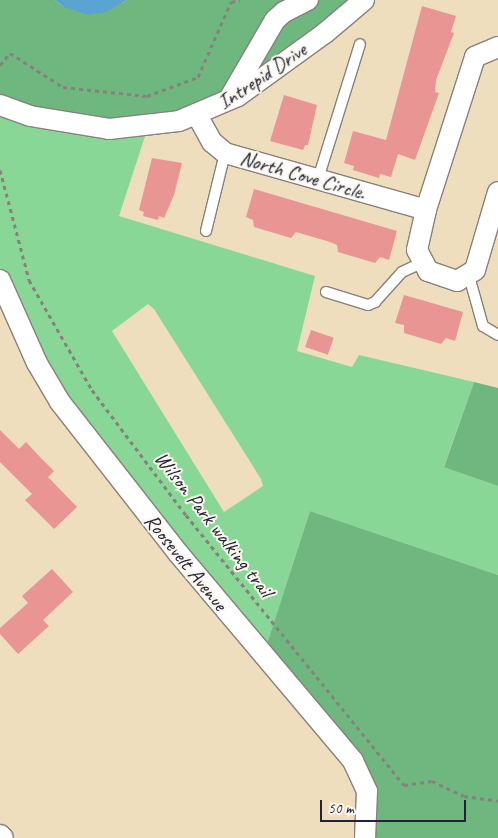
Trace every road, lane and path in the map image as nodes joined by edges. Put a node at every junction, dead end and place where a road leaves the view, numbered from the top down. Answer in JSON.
{"nodes":[{"id":1,"x":240,"y":0,"type":"edge"},
{"id":2,"x":308,"y":0,"type":"edge"},
{"id":3,"x":364,"y":0,"type":"edge"},
{"id":4,"x":360,"y":44,"type":"dead end"},
{"id":5,"x":498,"y":47,"type":"edge"},
{"id":6,"x":0,"y":65,"type":"edge"},
{"id":7,"x":227,"y":101,"type":"junction"},
{"id":8,"x":0,"y":105,"type":"edge"},
{"id":9,"x":197,"y":115,"type":"junction"},
{"id":10,"x":225,"y":153,"type":"junction"},
{"id":11,"x":0,"y":170,"type":"edge"},
{"id":12,"x":318,"y":179,"type":"junction"},
{"id":13,"x":498,"y":192,"type":"edge"},
{"id":14,"x":426,"y":210,"type":"junction"},
{"id":15,"x":206,"y":231,"type":"dead end"},
{"id":16,"x":421,"y":263,"type":"junction"},
{"id":17,"x":469,"y":276,"type":"junction"},
{"id":18,"x":0,"y":280,"type":"edge"},
{"id":19,"x":326,"y":292,"type":"dead end"},
{"id":20,"x":498,"y":335,"type":"edge"},
{"id":21,"x":498,"y":801,"type":"edge"},
{"id":22,"x":0,"y":835,"type":"edge"},
{"id":23,"x":4,"y":838,"type":"edge"},
{"id":24,"x":365,"y":838,"type":"edge"}],
"edges":[{"from":1,"to":6,"type":"path"},
{"from":2,"to":7,"type":"street"},
{"from":3,"to":7,"type":"street","name":"Intrepid Drive"},
{"from":4,"to":12,"type":"lane"},
{"from":5,"to":14,"type":"street"},
{"from":7,"to":9,"type":"street","name":"Intrepid Drive"},
{"from":8,"to":9,"type":"street","name":"Intrepid Drive"},
{"from":9,"to":10,"type":"street","name":"North Cove Circle."},
{"from":10,"to":12,"type":"street","name":"North Cove Circle."},
{"from":10,"to":15,"type":"lane"},
{"from":11,"to":21,"type":"path","name":"Wilson Park walking trail"},
{"from":12,"to":14,"type":"street","name":"North Cove Circle."},
{"from":13,"to":17,"type":"street"},
{"from":14,"to":16,"type":"street"},
{"from":16,"to":17,"type":"street"},
{"from":16,"to":19,"type":"lane"},
{"from":17,"to":20,"type":"lane"},
{"from":18,"to":24,"type":"street","name":"Roosevelt Avenue"},
{"from":22,"to":23,"type":"street"}]}
